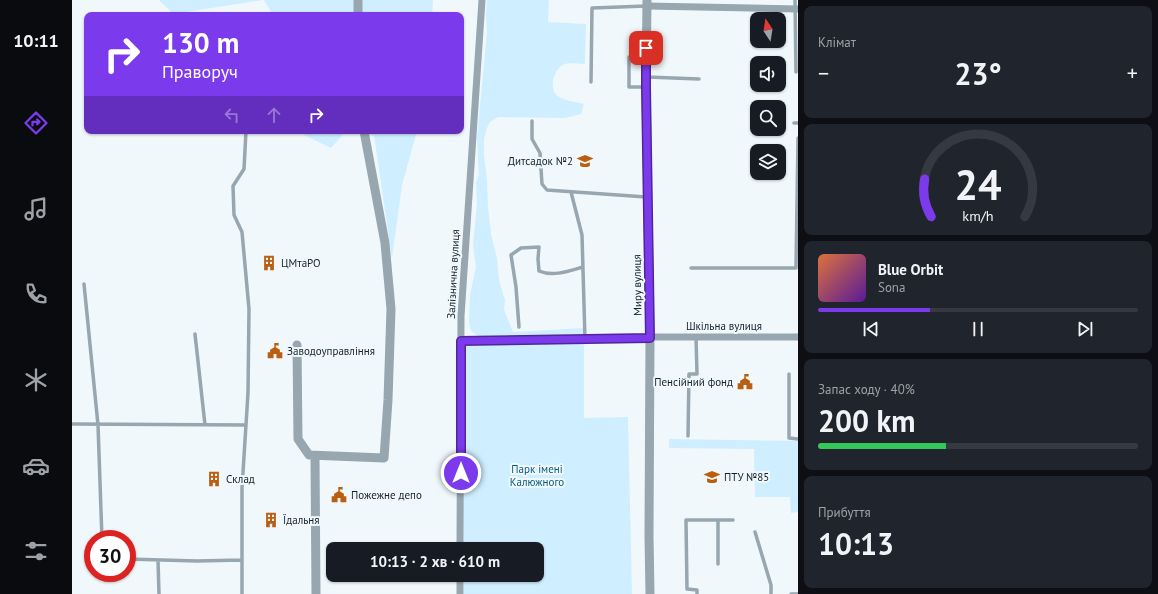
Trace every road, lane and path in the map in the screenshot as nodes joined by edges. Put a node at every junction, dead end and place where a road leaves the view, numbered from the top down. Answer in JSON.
{"nodes":[{"id":1,"x":358,"y":0,"type":"edge"},
{"id":2,"x":482,"y":0,"type":"edge"},
{"id":3,"x":794,"y":0,"type":"edge"},
{"id":4,"x":647,"y":3,"type":"edge"},
{"id":5,"x":796,"y":9,"type":"edge"},
{"id":6,"x":358,"y":12,"type":"edge"},
{"id":7,"x":629,"y":57,"type":"dead end"},
{"id":8,"x":796,"y":72,"type":"dead end"},
{"id":9,"x":646,"y":77,"type":"junction"},
{"id":10,"x":699,"y":79,"type":"dead end"},
{"id":11,"x":590,"y":82,"type":"dead end"},
{"id":12,"x":646,"y":87,"type":"junction"},
{"id":13,"x":532,"y":121,"type":"dead end"},
{"id":14,"x":246,"y":134,"type":"edge"},
{"id":15,"x":365,"y":134,"type":"edge"},
{"id":16,"x":798,"y":138,"type":"edge"},
{"id":17,"x":571,"y":192,"type":"junction"},
{"id":18,"x":648,"y":197,"type":"junction"},
{"id":19,"x":583,"y":267,"type":"junction"},
{"id":20,"x":691,"y":268,"type":"dead end"},
{"id":21,"x":84,"y":284,"type":"dead end"},
{"id":22,"x":519,"y":327,"type":"dead end"},
{"id":23,"x":196,"y":334,"type":"dead end"},
{"id":24,"x":696,"y":337,"type":"junction"},
{"id":25,"x":798,"y":337,"type":"edge"},
{"id":26,"x":650,"y":338,"type":"junction"},
{"id":27,"x":585,"y":339,"type":"junction"},
{"id":28,"x":461,"y":341,"type":"junction"},
{"id":29,"x":297,"y":345,"type":"dead end"},
{"id":30,"x":789,"y":374,"type":"dead end"},
{"id":31,"x":72,"y":424,"type":"edge"},
{"id":32,"x":98,"y":425,"type":"junction"},
{"id":33,"x":205,"y":425,"type":"junction"},
{"id":34,"x":246,"y":425,"type":"junction"},
{"id":35,"x":688,"y":436,"type":"dead end"},
{"id":36,"x":798,"y":439,"type":"edge"},
{"id":37,"x":315,"y":456,"type":"junction"},
{"id":38,"x":718,"y":520,"type":"junction"},
{"id":39,"x":733,"y":520,"type":"dead end"},
{"id":40,"x":102,"y":530,"type":"edge"},
{"id":41,"x":755,"y":532,"type":"dead end"},
{"id":42,"x":460,"y":542,"type":"edge"},
{"id":43,"x":136,"y":559,"type":"edge"},
{"id":44,"x":158,"y":560,"type":"junction"},
{"id":45,"x":242,"y":560,"type":"junction"},
{"id":46,"x":718,"y":564,"type":"dead end"},
{"id":47,"x":460,"y":582,"type":"edge"},
{"id":48,"x":159,"y":594,"type":"edge"},
{"id":49,"x":242,"y":594,"type":"edge"},
{"id":50,"x":316,"y":594,"type":"edge"},
{"id":51,"x":460,"y":594,"type":"edge"},
{"id":52,"x":650,"y":594,"type":"edge"},
{"id":53,"x":697,"y":594,"type":"edge"},
{"id":54,"x":771,"y":594,"type":"edge"},
{"id":55,"x":791,"y":594,"type":"edge"},
{"id":56,"x":798,"y":594,"type":"edge"}],
"edges":[{"from":1,"to":6,"type":"street"},
{"from":2,"to":28,"type":"street","name":"Залізнична вулиця"},
{"from":3,"to":5,"type":"lane"},
{"from":4,"to":5,"type":"street"},
{"from":4,"to":9,"type":"street","name":"Миру вулиця"},
{"from":4,"to":11,"type":"lane"},
{"from":5,"to":8,"type":"lane"},
{"from":7,"to":12,"type":"lane"},
{"from":9,"to":10,"type":"lane"},
{"from":9,"to":12,"type":"street","name":"Миру вулиця"},
{"from":12,"to":18,"type":"street","name":"Миру вулиця"},
{"from":13,"to":17,"type":"lane"},
{"from":14,"to":34,"type":"lane"},
{"from":15,"to":37,"type":"street"},
{"from":16,"to":20,"type":"lane"},
{"from":17,"to":18,"type":"lane"},
{"from":17,"to":19,"type":"lane"},
{"from":18,"to":26,"type":"street","name":"Миру вулиця"},
{"from":19,"to":22,"type":"lane"},
{"from":19,"to":27,"type":"lane"},
{"from":21,"to":32,"type":"lane"},
{"from":23,"to":33,"type":"lane"},
{"from":24,"to":25,"type":"street","name":"Шкільна вулиця"},
{"from":24,"to":26,"type":"street","name":"Шкільна вулиця"},
{"from":24,"to":35,"type":"lane"},
{"from":26,"to":27,"type":"lane"},
{"from":26,"to":52,"type":"street","name":"Миру вулиця"},
{"from":27,"to":28,"type":"lane"},
{"from":28,"to":42,"type":"street","name":"Залізнична вулиця"},
{"from":29,"to":37,"type":"street"},
{"from":30,"to":36,"type":"lane"},
{"from":31,"to":32,"type":"lane"},
{"from":32,"to":33,"type":"lane"},
{"from":32,"to":40,"type":"lane"},
{"from":33,"to":34,"type":"lane"},
{"from":34,"to":45,"type":"lane"},
{"from":37,"to":50,"type":"street"},
{"from":38,"to":39,"type":"lane"},
{"from":38,"to":46,"type":"lane"},
{"from":38,"to":53,"type":"lane"},
{"from":41,"to":54,"type":"lane"},
{"from":43,"to":44,"type":"lane"},
{"from":44,"to":45,"type":"lane"},
{"from":44,"to":48,"type":"lane"},
{"from":45,"to":49,"type":"lane"},
{"from":47,"to":51,"type":"street"},
{"from":55,"to":56,"type":"lane"}]}
